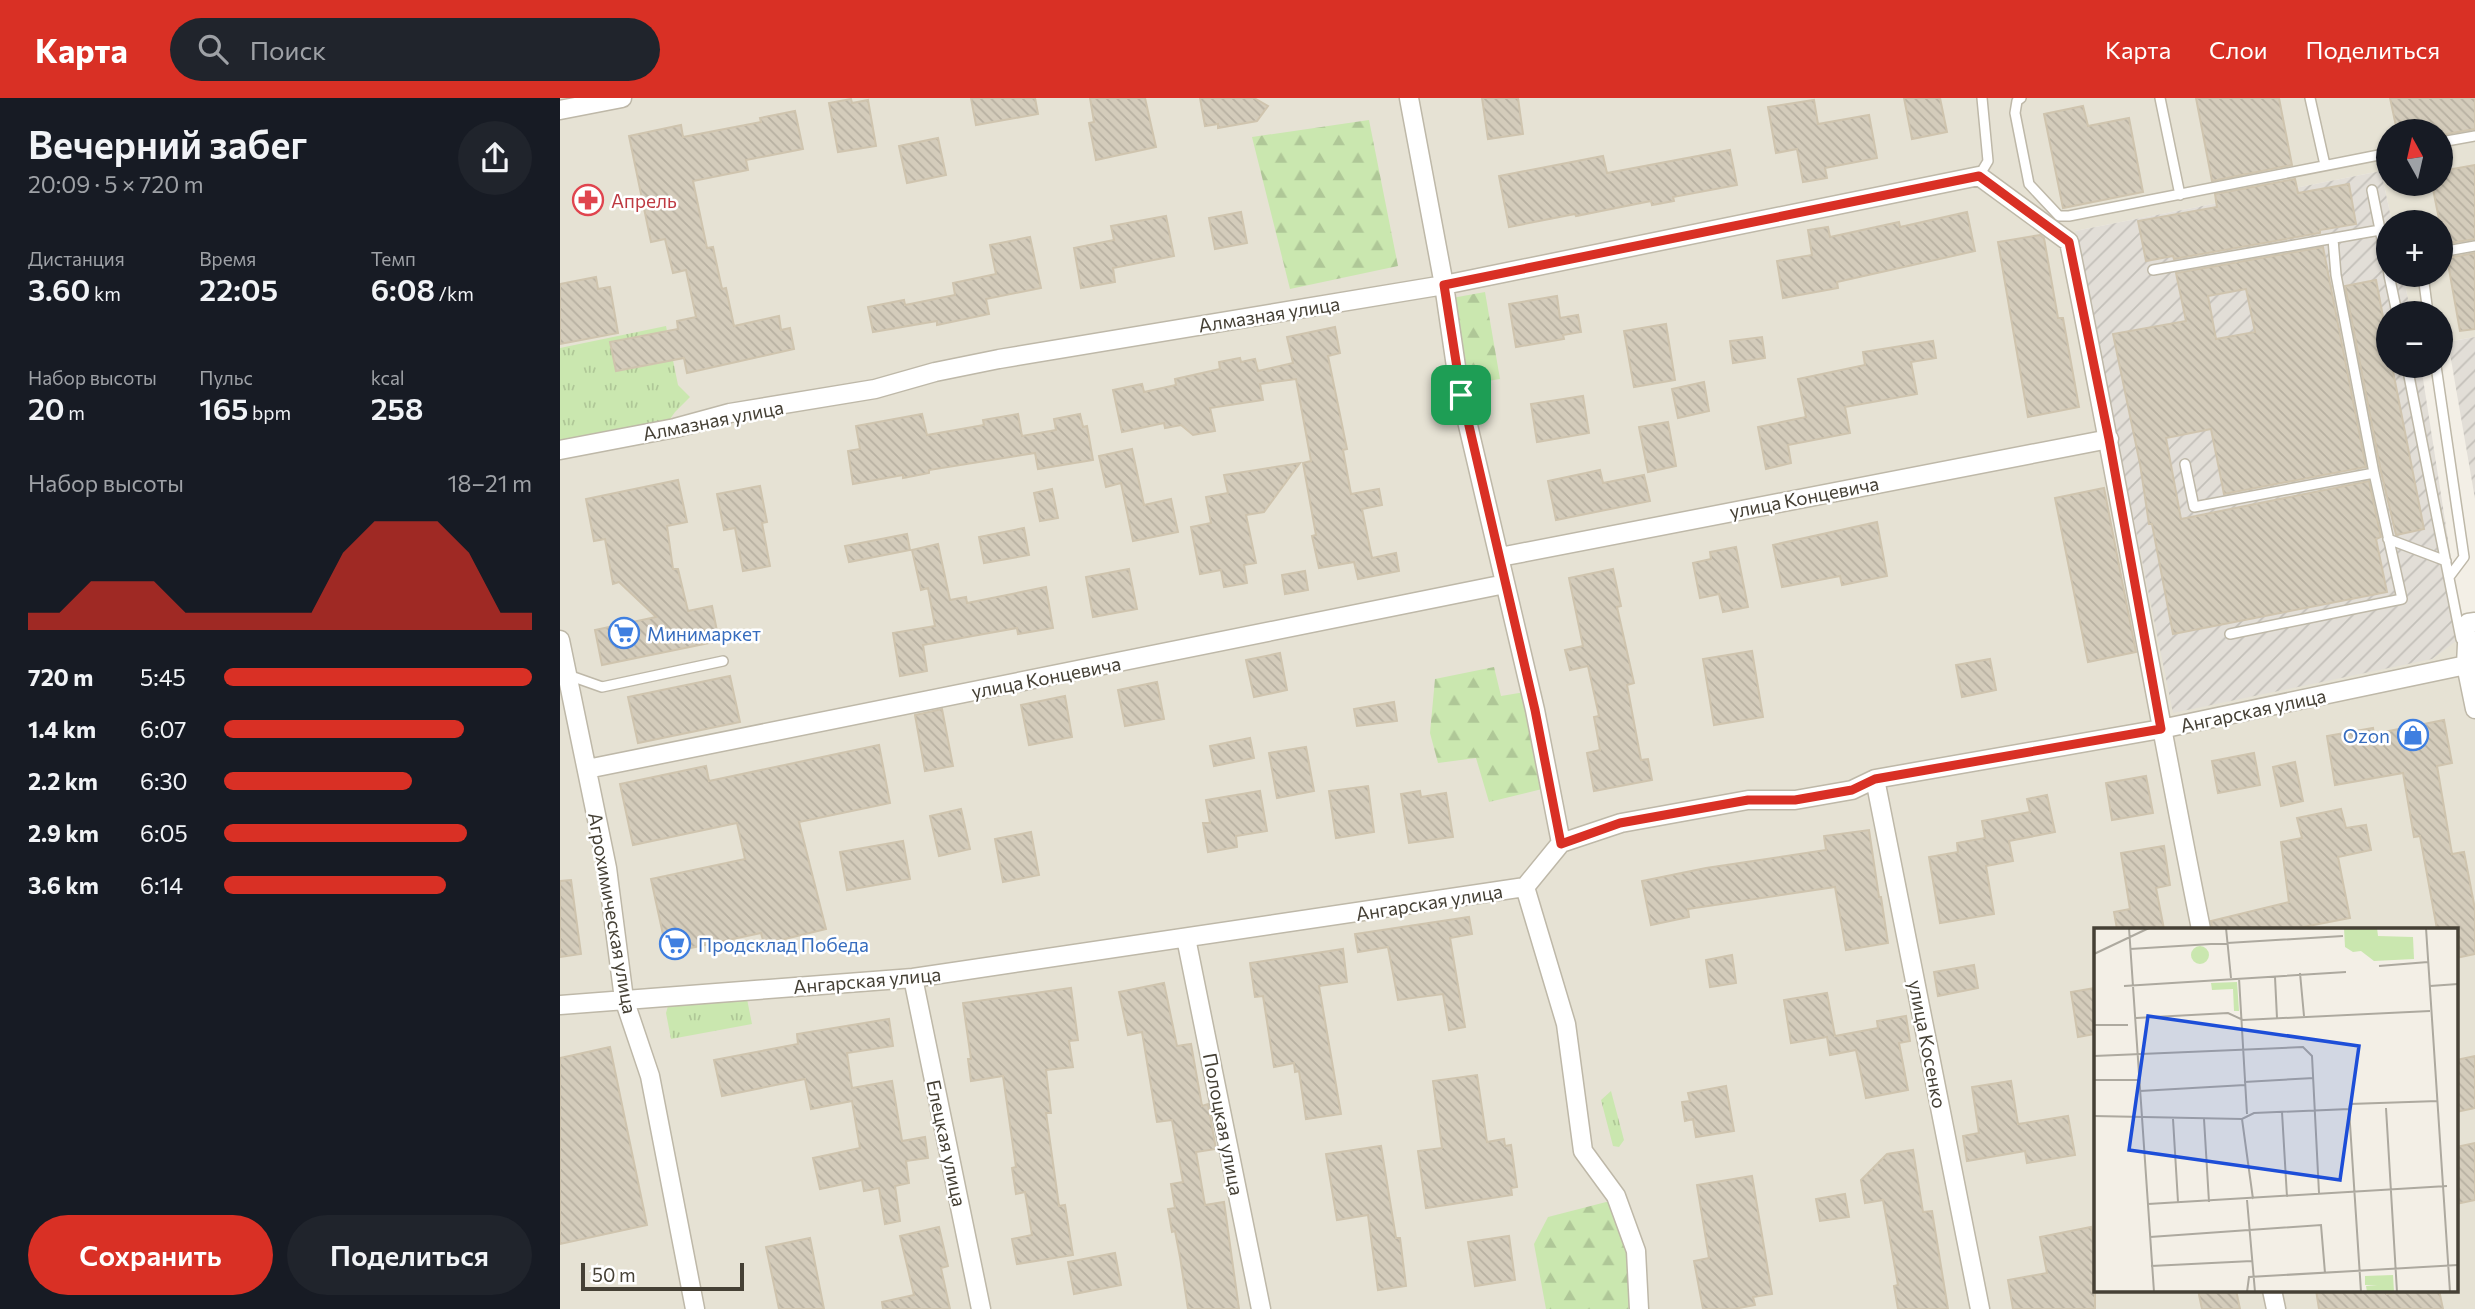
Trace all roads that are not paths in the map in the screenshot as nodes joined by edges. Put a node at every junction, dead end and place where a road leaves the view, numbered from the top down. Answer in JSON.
{"nodes":[{"id":1,"x":622,"y":98,"type":"edge"},
{"id":2,"x":1409,"y":98,"type":"edge"},
{"id":3,"x":1982,"y":98,"type":"edge"},
{"id":4,"x":2021,"y":98,"type":"edge"},
{"id":5,"x":2160,"y":98,"type":"edge"},
{"id":6,"x":2310,"y":98,"type":"edge"},
{"id":7,"x":560,"y":110,"type":"edge"},
{"id":8,"x":2475,"y":136,"type":"edge"},
{"id":9,"x":2454,"y":140,"type":"edge"},
{"id":10,"x":2376,"y":155,"type":"edge"},
{"id":11,"x":2325,"y":165,"type":"junction"},
{"id":12,"x":1979,"y":176,"type":"junction"},
{"id":13,"x":2372,"y":190,"type":"dead end"},
{"id":14,"x":2179,"y":195,"type":"junction"},
{"id":15,"x":2376,"y":210,"type":"edge"},
{"id":16,"x":2376,"y":230,"type":"edge"},
{"id":17,"x":2333,"y":239,"type":"junction"},
{"id":18,"x":2475,"y":246,"type":"edge"},
{"id":19,"x":2453,"y":250,"type":"edge"},
{"id":20,"x":2153,"y":270,"type":"dead end"},
{"id":21,"x":1444,"y":285,"type":"junction"},
{"id":22,"x":2409,"y":378,"type":"edge"},
{"id":23,"x":2438,"y":378,"type":"edge"},
{"id":24,"x":2109,"y":439,"type":"junction"},
{"id":25,"x":560,"y":450,"type":"edge"},
{"id":26,"x":2185,"y":464,"type":"dead end"},
{"id":27,"x":2374,"y":473,"type":"junction"},
{"id":28,"x":2388,"y":539,"type":"junction"},
{"id":29,"x":1500,"y":557,"type":"junction"},
{"id":30,"x":2446,"y":561,"type":"junction"},
{"id":31,"x":2449,"y":577,"type":"junction"},
{"id":32,"x":1506,"y":583,"type":"junction"},
{"id":33,"x":2475,"y":622,"type":"edge"},
{"id":34,"x":2230,"y":634,"type":"dead end"},
{"id":35,"x":560,"y":640,"type":"edge"},
{"id":36,"x":723,"y":661,"type":"dead end"},
{"id":37,"x":2466,"y":665,"type":"junction"},
{"id":38,"x":563,"y":675,"type":"edge"},
{"id":39,"x":2475,"y":709,"type":"edge"},
{"id":40,"x":2161,"y":729,"type":"junction"},
{"id":41,"x":586,"y":769,"type":"junction"},
{"id":42,"x":1875,"y":779,"type":"junction"},
{"id":43,"x":1561,"y":844,"type":"junction"},
{"id":44,"x":1525,"y":887,"type":"junction"},
{"id":45,"x":2201,"y":928,"type":"edge"},
{"id":46,"x":1186,"y":938,"type":"junction"},
{"id":47,"x":913,"y":978,"type":"junction"},
{"id":48,"x":624,"y":999,"type":"junction"},
{"id":49,"x":560,"y":1005,"type":"edge"},
{"id":50,"x":695,"y":1309,"type":"edge"},
{"id":51,"x":981,"y":1309,"type":"edge"},
{"id":52,"x":1261,"y":1309,"type":"edge"},
{"id":53,"x":1639,"y":1309,"type":"edge"},
{"id":54,"x":1980,"y":1309,"type":"edge"}],
"edges":[{"from":1,"to":7,"type":"street"},
{"from":2,"to":21,"type":"street"},
{"from":3,"to":12,"type":"lane"},
{"from":4,"to":14,"type":"lane"},
{"from":5,"to":14,"type":"lane"},
{"from":6,"to":11,"type":"lane"},
{"from":8,"to":9,"type":"lane"},
{"from":10,"to":11,"type":"lane"},
{"from":11,"to":14,"type":"lane"},
{"from":12,"to":21,"type":"street","name":"Алмазная улица"},
{"from":12,"to":24,"type":"street"},
{"from":13,"to":15,"type":"lane"},
{"from":16,"to":17,"type":"lane"},
{"from":17,"to":20,"type":"lane"},
{"from":17,"to":27,"type":"lane"},
{"from":18,"to":19,"type":"lane"},
{"from":21,"to":25,"type":"street","name":"Алмазная улица"},
{"from":21,"to":29,"type":"street"},
{"from":22,"to":30,"type":"lane"},
{"from":23,"to":31,"type":"lane"},
{"from":24,"to":29,"type":"street","name":"улица Концевича"},
{"from":24,"to":40,"type":"street"},
{"from":26,"to":27,"type":"lane"},
{"from":27,"to":28,"type":"lane"},
{"from":28,"to":30,"type":"lane"},
{"from":28,"to":34,"type":"lane"},
{"from":29,"to":32,"type":"street"},
{"from":30,"to":31,"type":"lane"},
{"from":31,"to":37,"type":"lane"},
{"from":32,"to":41,"type":"street","name":"улица Концевича"},
{"from":32,"to":43,"type":"street"},
{"from":33,"to":37,"type":"street"},
{"from":35,"to":38,"type":"street","name":"Агрохимическая улица"},
{"from":36,"to":38,"type":"lane"},
{"from":37,"to":39,"type":"street"},
{"from":37,"to":40,"type":"street","name":"Ангарская улица"},
{"from":38,"to":41,"type":"street","name":"Агрохимическая улица"},
{"from":40,"to":42,"type":"street","name":"Ангарская улица"},
{"from":40,"to":45,"type":"street"},
{"from":41,"to":48,"type":"street","name":"Агрохимическая улица"},
{"from":42,"to":43,"type":"street","name":"Ангарская улица"},
{"from":42,"to":54,"type":"street","name":"улица Косенко"},
{"from":43,"to":44,"type":"street","name":"Ангарская улица"},
{"from":44,"to":46,"type":"street","name":"Ангарская улица"},
{"from":44,"to":53,"type":"street"},
{"from":46,"to":47,"type":"street","name":"Ангарская улица"},
{"from":46,"to":52,"type":"street","name":"Полоцкая улица"},
{"from":47,"to":48,"type":"street","name":"Ангарская улица"},
{"from":47,"to":51,"type":"street","name":"Елецкая улица"},
{"from":48,"to":49,"type":"street","name":"Ангарская улица"},
{"from":48,"to":50,"type":"street","name":"Агрохимическая улица"}]}
